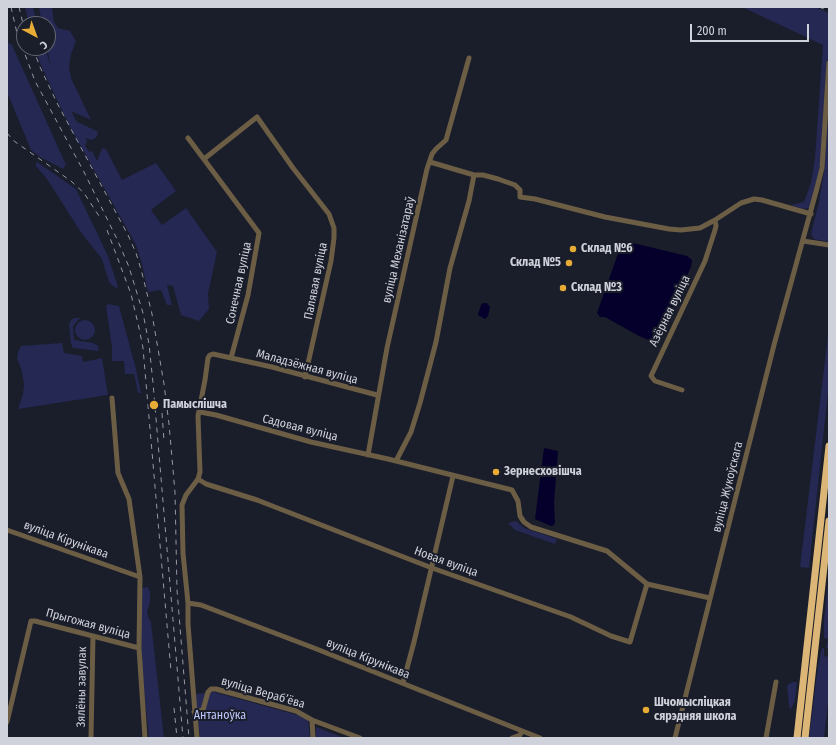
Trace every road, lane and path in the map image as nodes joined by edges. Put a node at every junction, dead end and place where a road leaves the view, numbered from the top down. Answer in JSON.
{"nodes":[{"id":1,"x":469,"y":58,"type":"dead end"},
{"id":2,"x":829,"y":63,"type":"edge"},
{"id":3,"x":188,"y":138,"type":"dead end"},
{"id":4,"x":204,"y":159,"type":"junction"},
{"id":5,"x":430,"y":162,"type":"junction"},
{"id":6,"x":474,"y":175,"type":"junction"},
{"id":7,"x":811,"y":214,"type":"junction"},
{"id":8,"x":715,"y":220,"type":"junction"},
{"id":9,"x":803,"y":241,"type":"junction"},
{"id":10,"x":829,"y":245,"type":"edge"},
{"id":11,"x":231,"y":358,"type":"junction"},
{"id":12,"x":305,"y":377,"type":"junction"},
{"id":13,"x":682,"y":390,"type":"dead end"},
{"id":14,"x":377,"y":395,"type":"junction"},
{"id":15,"x":112,"y":398,"type":"dead end"},
{"id":16,"x":200,"y":412,"type":"junction"},
{"id":17,"x":829,"y":446,"type":"edge"},
{"id":18,"x":368,"y":455,"type":"junction"},
{"id":19,"x":396,"y":461,"type":"junction"},
{"id":20,"x":453,"y":476,"type":"junction"},
{"id":21,"x":198,"y":479,"type":"junction"},
{"id":22,"x":829,"y":520,"type":"edge"},
{"id":23,"x":7,"y":530,"type":"edge"},
{"id":24,"x":432,"y":568,"type":"junction"},
{"id":25,"x":140,"y":577,"type":"junction"},
{"id":26,"x":647,"y":584,"type":"junction"},
{"id":27,"x":710,"y":598,"type":"junction"},
{"id":28,"x":188,"y":603,"type":"junction"},
{"id":29,"x":93,"y":636,"type":"junction"},
{"id":30,"x":139,"y":648,"type":"junction"},
{"id":31,"x":776,"y":682,"type":"dead end"},
{"id":32,"x":403,"y":683,"type":"junction"},
{"id":33,"x":194,"y":712,"type":"junction"},
{"id":34,"x":312,"y":720,"type":"junction"},
{"id":35,"x":7,"y":722,"type":"edge"},
{"id":36,"x":522,"y":731,"type":"junction"},
{"id":37,"x":91,"y":738,"type":"edge"},
{"id":38,"x":145,"y":738,"type":"edge"},
{"id":39,"x":197,"y":738,"type":"edge"},
{"id":40,"x":313,"y":738,"type":"edge"},
{"id":41,"x":360,"y":738,"type":"edge"},
{"id":42,"x":512,"y":738,"type":"edge"},
{"id":43,"x":540,"y":738,"type":"edge"},
{"id":44,"x":675,"y":738,"type":"edge"},
{"id":45,"x":766,"y":738,"type":"edge"},
{"id":46,"x":797,"y":738,"type":"edge"},
{"id":47,"x":805,"y":738,"type":"edge"}],
"edges":[{"from":1,"to":5,"type":"street","name":"вуліца Механізатараў"},
{"from":2,"to":7,"type":"street","name":"вуліца Жукоўскага"},
{"from":3,"to":4,"type":"street","name":"Сонечная вуліца"},
{"from":4,"to":11,"type":"street","name":"Сонечная вуліца"},
{"from":4,"to":12,"type":"street","name":"Палявая вуліца"},
{"from":5,"to":6,"type":"street"},
{"from":5,"to":14,"type":"street","name":"вуліца Механізатараў"},
{"from":6,"to":8,"type":"street"},
{"from":6,"to":19,"type":"street"},
{"from":7,"to":8,"type":"street"},
{"from":7,"to":9,"type":"street","name":"вуліца Жукоўскага"},
{"from":8,"to":13,"type":"street","name":"Азёрная вуліца"},
{"from":9,"to":10,"type":"street"},
{"from":9,"to":27,"type":"street","name":"вуліца Жукоўскага"},
{"from":11,"to":12,"type":"street","name":"Маладзёжная вуліца"},
{"from":11,"to":16,"type":"street","name":"Маладзёжная вуліца"},
{"from":12,"to":14,"type":"street","name":"Маладзёжная вуліца"},
{"from":14,"to":18,"type":"street","name":"вуліца Механізатараў"},
{"from":15,"to":25,"type":"street"},
{"from":16,"to":18,"type":"street","name":"Садовая вуліца"},
{"from":16,"to":21,"type":"street"},
{"from":17,"to":46,"type":"highway"},
{"from":18,"to":19,"type":"street","name":"Садовая вуліца"},
{"from":19,"to":20,"type":"street","name":"Садовая вуліца"},
{"from":20,"to":24,"type":"street"},
{"from":20,"to":26,"type":"street","name":"Садовая вуліца"},
{"from":21,"to":24,"type":"street","name":"Новая вуліца"},
{"from":21,"to":28,"type":"street"},
{"from":22,"to":47,"type":"highway"},
{"from":23,"to":25,"type":"street","name":"вуліца Кірунікава"},
{"from":24,"to":26,"type":"street","name":"Новая вуліца"},
{"from":24,"to":32,"type":"street"},
{"from":25,"to":30,"type":"street"},
{"from":26,"to":27,"type":"street"},
{"from":27,"to":44,"type":"street","name":"вуліца Жукоўскага"},
{"from":28,"to":32,"type":"street","name":"вуліца Кірунікава"},
{"from":28,"to":33,"type":"street"},
{"from":29,"to":30,"type":"street","name":"Прыгожая вуліца"},
{"from":29,"to":35,"type":"street","name":"Прыгожая вуліца"},
{"from":29,"to":37,"type":"street","name":"Зялёны завулак"},
{"from":30,"to":38,"type":"street"},
{"from":31,"to":45,"type":"street"},
{"from":32,"to":36,"type":"street","name":"вуліца Кірунікава"},
{"from":33,"to":34,"type":"street","name":"вуліца Верабʼёва"},
{"from":33,"to":39,"type":"street"},
{"from":34,"to":40,"type":"street"},
{"from":34,"to":41,"type":"street","name":"вуліца Верабʼёва"},
{"from":36,"to":42,"type":"street"},
{"from":36,"to":43,"type":"street","name":"вуліца Кірунікава"}]}
